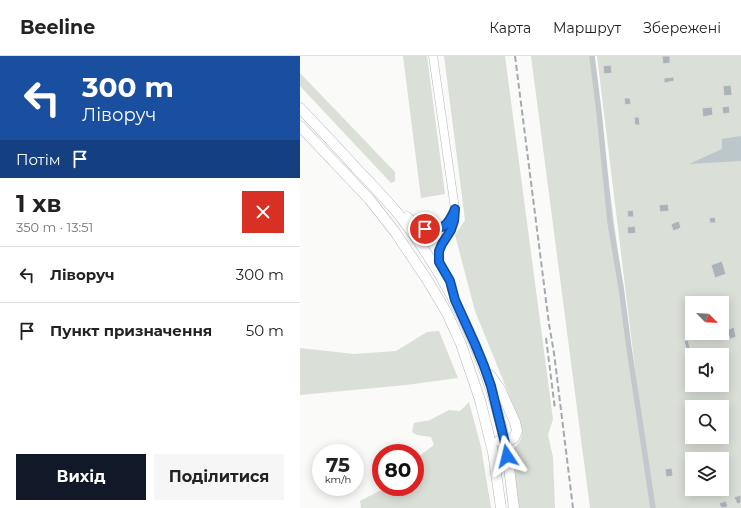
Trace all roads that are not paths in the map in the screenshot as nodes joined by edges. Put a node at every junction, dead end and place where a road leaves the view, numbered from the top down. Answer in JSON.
{"nodes":[{"id":1,"x":433,"y":56,"type":"edge"},
{"id":2,"x":592,"y":56,"type":"edge"},
{"id":3,"x":300,"y":108,"type":"edge"},
{"id":4,"x":300,"y":126,"type":"edge"},
{"id":5,"x":300,"y":137,"type":"edge"},
{"id":6,"x":332,"y":160,"type":"junction"},
{"id":7,"x":372,"y":184,"type":"junction"},
{"id":8,"x":455,"y":209,"type":"junction"},
{"id":9,"x":407,"y":216,"type":"junction"},
{"id":10,"x":439,"y":262,"type":"junction"},
{"id":11,"x":455,"y":300,"type":"junction"},
{"id":12,"x":484,"y":366,"type":"junction"},
{"id":13,"x":480,"y":400,"type":"junction"},
{"id":14,"x":505,"y":443,"type":"junction"},
{"id":15,"x":500,"y":508,"type":"edge"},
{"id":16,"x":514,"y":508,"type":"edge"},
{"id":17,"x":653,"y":508,"type":"edge"}],
"edges":[{"from":1,"to":8,"type":"street"},
{"from":2,"to":17,"type":"street"},
{"from":3,"to":7,"type":"highway"},
{"from":4,"to":6,"type":"highway"},
{"from":5,"to":6,"type":"highway"},
{"from":6,"to":13,"type":"highway"},
{"from":7,"to":9,"type":"highway"},
{"from":7,"to":11,"type":"highway"},
{"from":8,"to":9,"type":"street"},
{"from":8,"to":10,"type":"street"},
{"from":9,"to":10,"type":"highway"},
{"from":10,"to":11,"type":"highway"},
{"from":11,"to":12,"type":"highway"},
{"from":12,"to":14,"type":"highway"},
{"from":12,"to":14,"type":"highway"},
{"from":13,"to":14,"type":"highway"},
{"from":13,"to":15,"type":"highway"},
{"from":14,"to":16,"type":"highway"}]}
